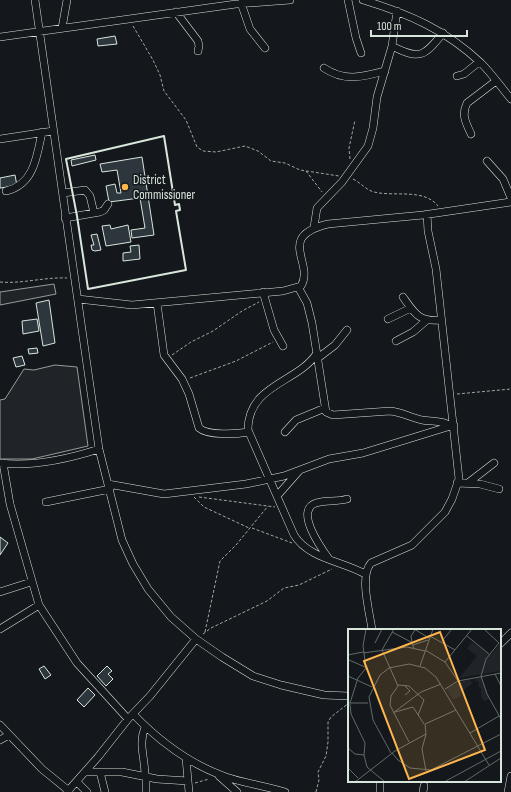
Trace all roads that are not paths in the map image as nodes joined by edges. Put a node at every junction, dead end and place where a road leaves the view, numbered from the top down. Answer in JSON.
{"nodes":[{"id":1,"x":35,"y":0,"type":"edge"},
{"id":2,"x":67,"y":0,"type":"edge"},
{"id":3,"x":290,"y":0,"type":"edge"},
{"id":4,"x":348,"y":0,"type":"edge"},
{"id":5,"x":364,"y":0,"type":"edge"},
{"id":6,"x":249,"y":1,"type":"edge"},
{"id":7,"x":241,"y":3,"type":"junction"},
{"id":8,"x":397,"y":10,"type":"junction"},
{"id":9,"x":176,"y":12,"type":"junction"},
{"id":10,"x":62,"y":28,"type":"junction"},
{"id":11,"x":40,"y":31,"type":"junction"},
{"id":12,"x":443,"y":33,"type":"junction"},
{"id":13,"x":0,"y":37,"type":"edge"},
{"id":14,"x":392,"y":46,"type":"junction"},
{"id":15,"x":265,"y":48,"type":"dead end"},
{"id":16,"x":198,"y":51,"type":"dead end"},
{"id":17,"x":361,"y":53,"type":"dead end"},
{"id":18,"x":479,"y":62,"type":"junction"},
{"id":19,"x":324,"y":68,"type":"dead end"},
{"id":20,"x":385,"y":71,"type":"junction"},
{"id":21,"x":457,"y":76,"type":"dead end"},
{"id":22,"x":496,"y":81,"type":"junction"},
{"id":23,"x":511,"y":99,"type":"edge"},
{"id":24,"x":53,"y":131,"type":"junction"},
{"id":25,"x":42,"y":132,"type":"junction"},
{"id":26,"x":471,"y":134,"type":"dead end"},
{"id":27,"x":0,"y":139,"type":"edge"},
{"id":28,"x":487,"y":161,"type":"dead end"},
{"id":29,"x":6,"y":191,"type":"dead end"},
{"id":30,"x":63,"y":193,"type":"junction"},
{"id":31,"x":510,"y":203,"type":"edge"},
{"id":32,"x":108,"y":204,"type":"dead end"},
{"id":33,"x":94,"y":213,"type":"junction"},
{"id":34,"x":427,"y":214,"type":"junction"},
{"id":35,"x":65,"y":218,"type":"junction"},
{"id":36,"x":314,"y":227,"type":"junction"},
{"id":37,"x":298,"y":287,"type":"junction"},
{"id":38,"x":263,"y":292,"type":"junction"},
{"id":39,"x":403,"y":297,"type":"dead end"},
{"id":40,"x":78,"y":299,"type":"junction"},
{"id":41,"x":157,"y":303,"type":"junction"},
{"id":42,"x":411,"y":308,"type":"junction"},
{"id":43,"x":388,"y":319,"type":"dead end"},
{"id":44,"x":427,"y":320,"type":"junction"},
{"id":45,"x":441,"y":320,"type":"junction"},
{"id":46,"x":347,"y":330,"type":"dead end"},
{"id":47,"x":396,"y":341,"type":"dead end"},
{"id":48,"x":283,"y":346,"type":"dead end"},
{"id":49,"x":318,"y":355,"type":"junction"},
{"id":50,"x":325,"y":408,"type":"junction"},
{"id":51,"x":452,"y":425,"type":"junction"},
{"id":52,"x":249,"y":432,"type":"junction"},
{"id":53,"x":285,"y":432,"type":"dead end"},
{"id":54,"x":99,"y":449,"type":"junction"},
{"id":55,"x":1,"y":463,"type":"edge"},
{"id":56,"x":494,"y":463,"type":"dead end"},
{"id":57,"x":299,"y":471,"type":"junction"},
{"id":58,"x":270,"y":478,"type":"junction"},
{"id":59,"x":457,"y":483,"type":"junction"},
{"id":60,"x":468,"y":483,"type":"junction"},
{"id":61,"x":109,"y":487,"type":"junction"},
{"id":62,"x":499,"y":489,"type":"dead end"},
{"id":63,"x":277,"y":496,"type":"junction"},
{"id":64,"x":347,"y":499,"type":"dead end"},
{"id":65,"x":46,"y":502,"type":"dead end"},
{"id":66,"x":329,"y":559,"type":"junction"},
{"id":67,"x":365,"y":574,"type":"junction"},
{"id":68,"x":31,"y":582,"type":"junction"},
{"id":69,"x":0,"y":592,"type":"edge"},
{"id":70,"x":39,"y":605,"type":"junction"},
{"id":71,"x":0,"y":629,"type":"edge"},
{"id":72,"x":372,"y":629,"type":"edge"},
{"id":73,"x":511,"y":633,"type":"edge"},
{"id":74,"x":197,"y":639,"type":"junction"},
{"id":75,"x":501,"y":643,"type":"edge"},
{"id":76,"x":348,"y":696,"type":"edge"},
{"id":77,"x":130,"y":717,"type":"junction"},
{"id":78,"x":0,"y":725,"type":"edge"},
{"id":79,"x":145,"y":727,"type":"junction"},
{"id":80,"x":9,"y":736,"type":"junction"},
{"id":81,"x":0,"y":740,"type":"edge"},
{"id":82,"x":186,"y":758,"type":"junction"},
{"id":83,"x":85,"y":772,"type":"junction"},
{"id":84,"x":100,"y":772,"type":"junction"},
{"id":85,"x":216,"y":774,"type":"junction"},
{"id":86,"x":145,"y":776,"type":"junction"},
{"id":87,"x":511,"y":776,"type":"edge"},
{"id":88,"x":246,"y":781,"type":"junction"},
{"id":89,"x":77,"y":782,"type":"junction"},
{"id":90,"x":189,"y":788,"type":"edge"},
{"id":91,"x":68,"y":791,"type":"edge"},
{"id":92,"x":87,"y":792,"type":"edge"},
{"id":93,"x":105,"y":792,"type":"edge"},
{"id":94,"x":146,"y":792,"type":"edge"},
{"id":95,"x":238,"y":792,"type":"edge"},
{"id":96,"x":285,"y":792,"type":"edge"},
{"id":97,"x":508,"y":792,"type":"edge"}],
"edges":[{"from":1,"to":11,"type":"street"},
{"from":2,"to":10,"type":"street"},
{"from":3,"to":6,"type":"street"},
{"from":4,"to":17,"type":"street"},
{"from":5,"to":8,"type":"street"},
{"from":6,"to":7,"type":"street"},
{"from":7,"to":9,"type":"street"},
{"from":7,"to":15,"type":"street"},
{"from":8,"to":12,"type":"street"},
{"from":8,"to":14,"type":"street"},
{"from":9,"to":10,"type":"street"},
{"from":9,"to":16,"type":"street"},
{"from":10,"to":11,"type":"street"},
{"from":11,"to":13,"type":"street"},
{"from":11,"to":24,"type":"street"},
{"from":12,"to":14,"type":"street"},
{"from":12,"to":18,"type":"street"},
{"from":14,"to":20,"type":"street"},
{"from":18,"to":21,"type":"street"},
{"from":18,"to":22,"type":"street"},
{"from":19,"to":20,"type":"street"},
{"from":20,"to":36,"type":"street"},
{"from":22,"to":23,"type":"street"},
{"from":22,"to":26,"type":"street"},
{"from":24,"to":25,"type":"street"},
{"from":24,"to":30,"type":"street"},
{"from":25,"to":27,"type":"street"},
{"from":25,"to":29,"type":"street"},
{"from":28,"to":31,"type":"street"},
{"from":30,"to":33,"type":"street"},
{"from":30,"to":35,"type":"street"},
{"from":31,"to":34,"type":"street"},
{"from":32,"to":33,"type":"street"},
{"from":33,"to":35,"type":"street"},
{"from":34,"to":36,"type":"street"},
{"from":34,"to":45,"type":"street"},
{"from":35,"to":40,"type":"street"},
{"from":36,"to":37,"type":"street"},
{"from":37,"to":38,"type":"street"},
{"from":37,"to":49,"type":"street"},
{"from":38,"to":41,"type":"street"},
{"from":38,"to":48,"type":"street"},
{"from":39,"to":42,"type":"street"},
{"from":40,"to":41,"type":"street"},
{"from":40,"to":54,"type":"street"},
{"from":41,"to":52,"type":"street"},
{"from":42,"to":43,"type":"street"},
{"from":42,"to":44,"type":"street"},
{"from":44,"to":45,"type":"street"},
{"from":44,"to":47,"type":"street"},
{"from":45,"to":51,"type":"street"},
{"from":46,"to":49,"type":"street"},
{"from":49,"to":50,"type":"street"},
{"from":49,"to":52,"type":"street"},
{"from":50,"to":51,"type":"street"},
{"from":50,"to":53,"type":"street"},
{"from":51,"to":57,"type":"street"},
{"from":51,"to":59,"type":"street"},
{"from":52,"to":58,"type":"street"},
{"from":54,"to":55,"type":"street"},
{"from":54,"to":61,"type":"street"},
{"from":55,"to":68,"type":"street"},
{"from":56,"to":60,"type":"street"},
{"from":57,"to":58,"type":"street"},
{"from":57,"to":63,"type":"street"},
{"from":58,"to":61,"type":"street"},
{"from":58,"to":63,"type":"street"},
{"from":59,"to":60,"type":"street"},
{"from":59,"to":67,"type":"street"},
{"from":60,"to":62,"type":"street"},
{"from":61,"to":65,"type":"street"},
{"from":61,"to":74,"type":"street"},
{"from":63,"to":66,"type":"street"},
{"from":64,"to":66,"type":"street"},
{"from":66,"to":67,"type":"street"},
{"from":67,"to":72,"type":"street"},
{"from":68,"to":69,"type":"street"},
{"from":68,"to":70,"type":"street"},
{"from":70,"to":71,"type":"street"},
{"from":70,"to":77,"type":"street"},
{"from":73,"to":75,"type":"street"},
{"from":74,"to":76,"type":"street"},
{"from":74,"to":77,"type":"street"},
{"from":77,"to":79,"type":"street"},
{"from":77,"to":83,"type":"street"},
{"from":78,"to":80,"type":"street"},
{"from":79,"to":82,"type":"street"},
{"from":79,"to":86,"type":"street"},
{"from":80,"to":81,"type":"street"},
{"from":80,"to":91,"type":"street"},
{"from":82,"to":85,"type":"street"},
{"from":82,"to":90,"type":"street"},
{"from":83,"to":84,"type":"street"},
{"from":83,"to":89,"type":"street"},
{"from":84,"to":86,"type":"street"},
{"from":84,"to":93,"type":"street"},
{"from":85,"to":88,"type":"street"},
{"from":85,"to":95,"type":"street"},
{"from":86,"to":90,"type":"street"},
{"from":86,"to":94,"type":"street"},
{"from":87,"to":97,"type":"street"},
{"from":88,"to":95,"type":"street"},
{"from":88,"to":96,"type":"street"},
{"from":89,"to":91,"type":"street"},
{"from":89,"to":92,"type":"street"}]}
